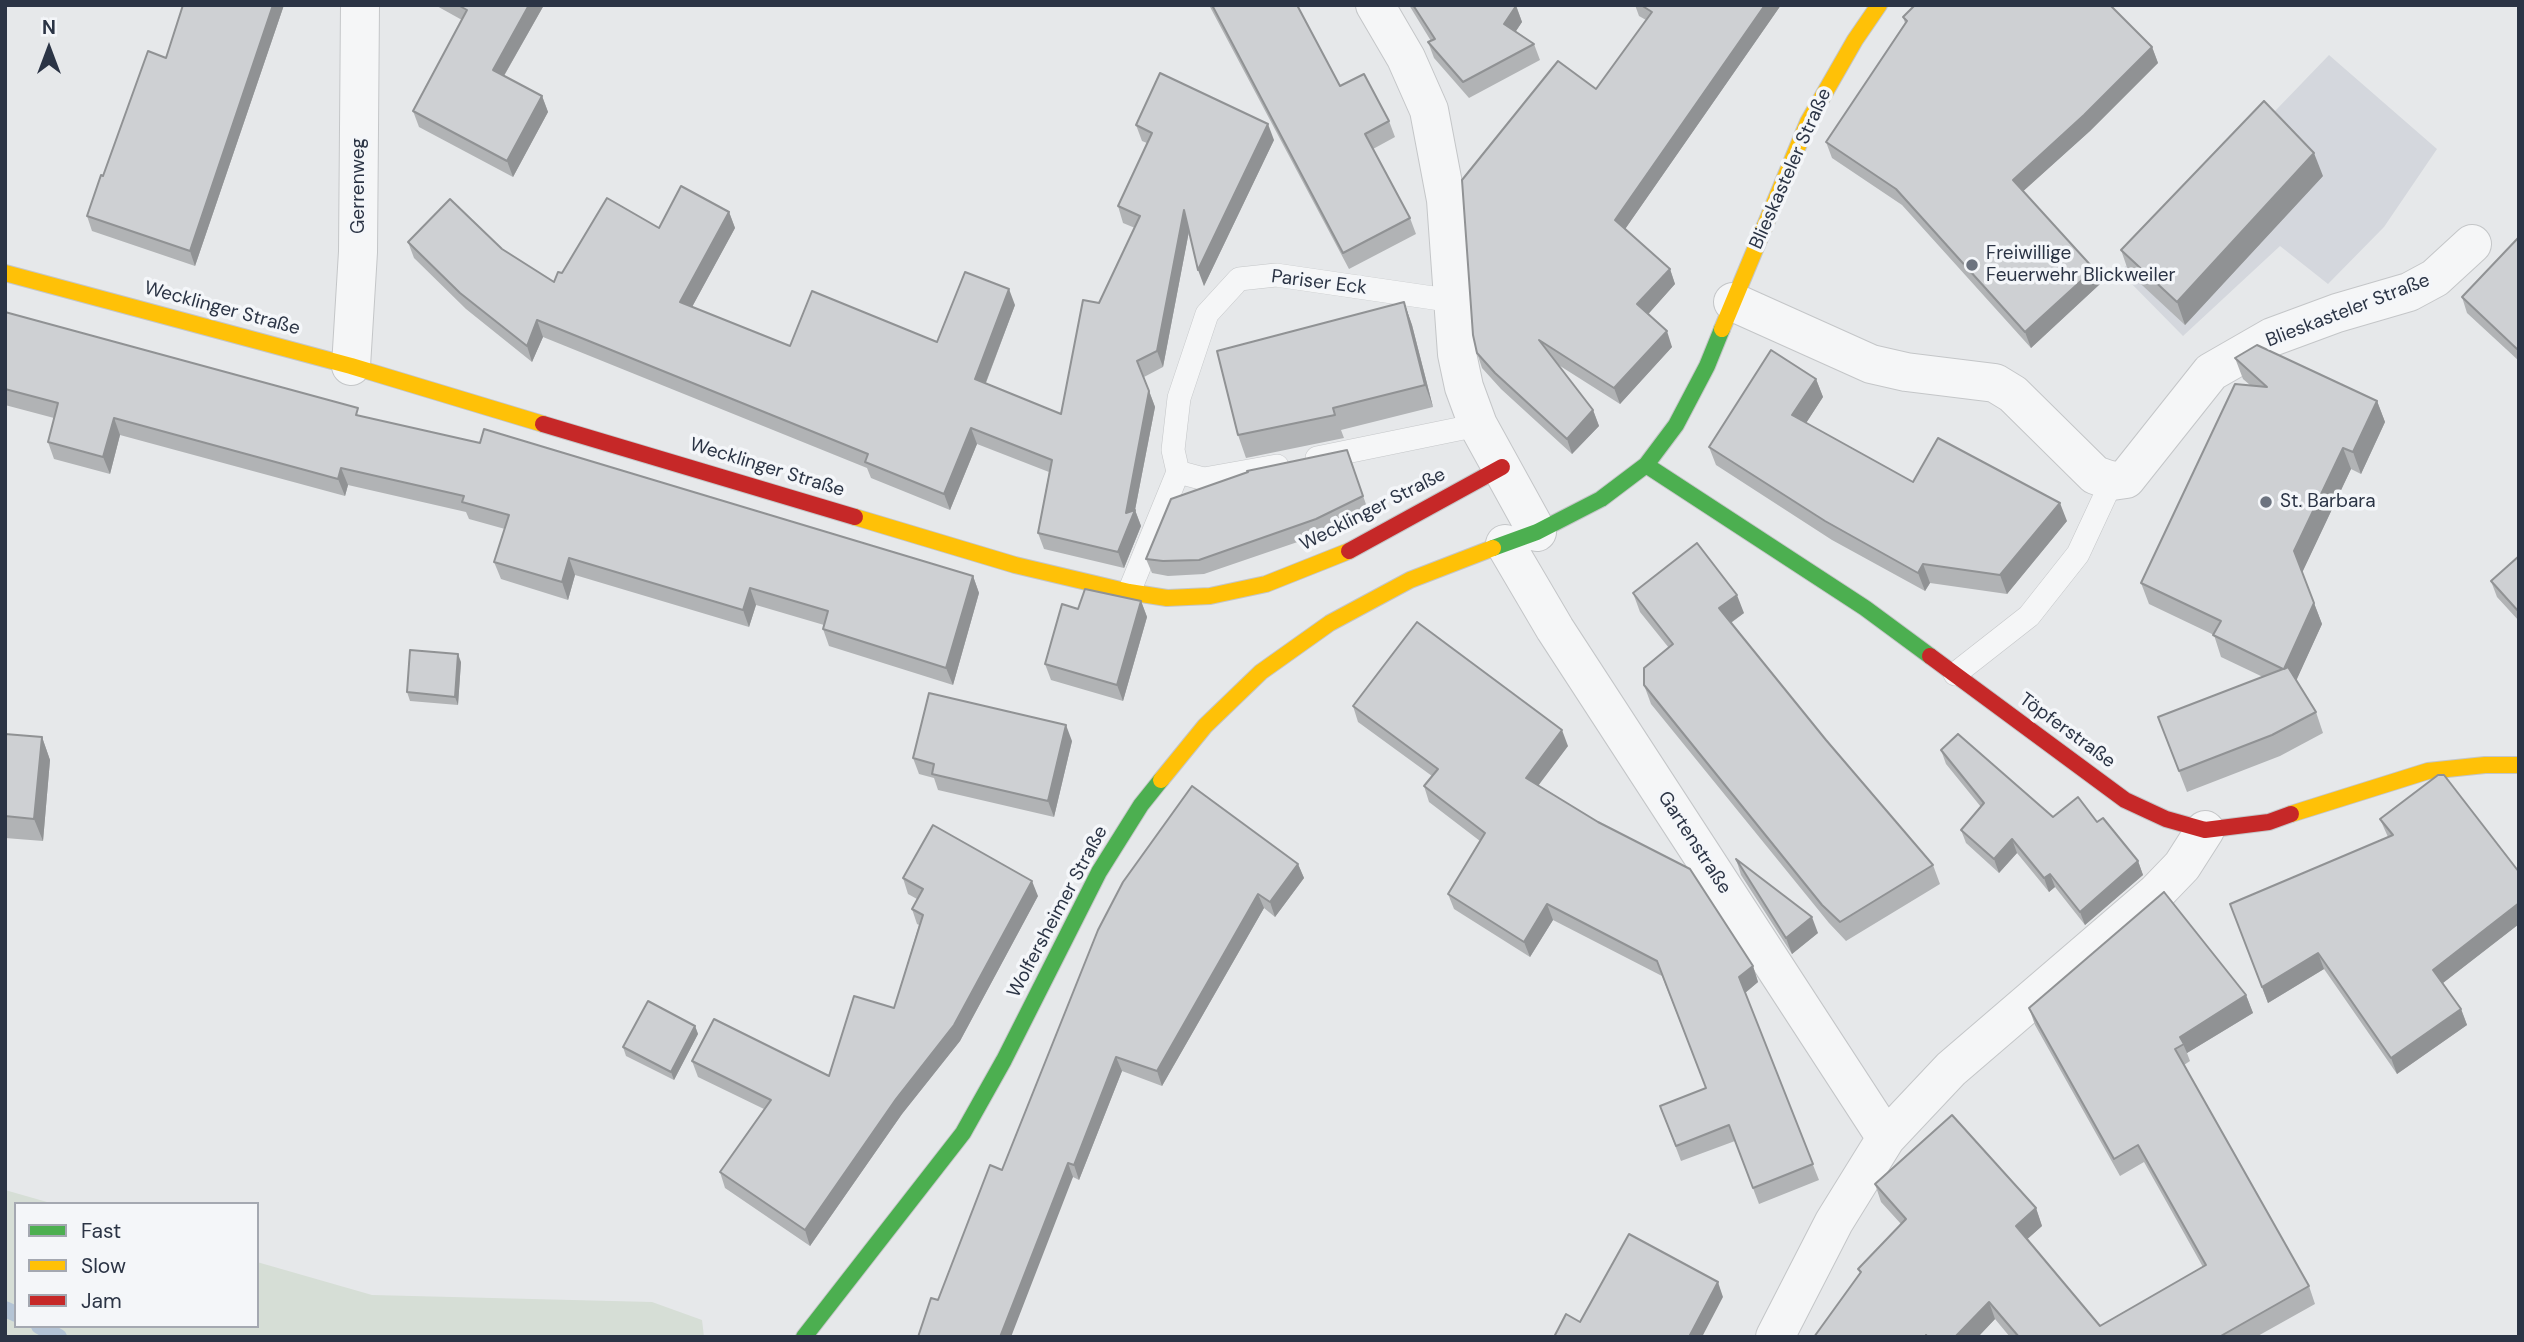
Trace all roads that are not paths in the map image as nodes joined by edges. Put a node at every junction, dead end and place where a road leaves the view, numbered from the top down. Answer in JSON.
{"nodes":[{"id":1,"x":360,"y":5,"type":"edge"},
{"id":2,"x":1375,"y":5,"type":"edge"},
{"id":3,"x":1879,"y":5,"type":"edge"},
{"id":4,"x":2472,"y":244,"type":"dead end"},
{"id":5,"x":5,"y":273,"type":"edge"},
{"id":6,"x":1454,"y":301,"type":"junction"},
{"id":7,"x":1733,"y":302,"type":"junction"},
{"id":8,"x":351,"y":366,"type":"junction"},
{"id":9,"x":1478,"y":425,"type":"junction"},
{"id":10,"x":1646,"y":465,"type":"junction"},
{"id":11,"x":1502,"y":467,"type":"junction"},
{"id":12,"x":1178,"y":472,"type":"junction"},
{"id":13,"x":2112,"y":481,"type":"junction"},
{"id":14,"x":1521,"y":538,"type":"junction"},
{"id":15,"x":1129,"y":592,"type":"junction"},
{"id":16,"x":1955,"y":674,"type":"junction"},
{"id":17,"x":2519,"y":765,"type":"edge"},
{"id":18,"x":2205,"y":830,"type":"junction"},
{"id":19,"x":1886,"y":1138,"type":"junction"},
{"id":20,"x":804,"y":1337,"type":"edge"},
{"id":21,"x":1775,"y":1337,"type":"edge"}],
"edges":[{"from":1,"to":8,"type":"street","name":"Gerrenweg"},
{"from":2,"to":6,"type":"street"},
{"from":3,"to":7,"type":"street","name":"Blieskasteler Straße"},
{"from":4,"to":13,"type":"street","name":"Blieskasteler Straße"},
{"from":5,"to":8,"type":"street","name":"Wecklinger Straße"},
{"from":6,"to":9,"type":"street"},
{"from":6,"to":12,"type":"lane","name":"Pariser Eck"},
{"from":7,"to":10,"type":"street","name":"Blieskasteler Straße"},
{"from":7,"to":13,"type":"street"},
{"from":8,"to":15,"type":"street","name":"Wecklinger Straße"},
{"from":9,"to":11,"type":"street"},
{"from":9,"to":12,"type":"lane"},
{"from":10,"to":14,"type":"street","name":"Blieskasteler Straße"},
{"from":10,"to":16,"type":"street","name":"Töpferstraße"},
{"from":11,"to":14,"type":"street"},
{"from":11,"to":15,"type":"street","name":"Wecklinger Straße"},
{"from":12,"to":15,"type":"lane"},
{"from":13,"to":16,"type":"lane"},
{"from":14,"to":19,"type":"street","name":"Gartenstraße"},
{"from":14,"to":20,"type":"street","name":"Wolfersheimer Straße"},
{"from":16,"to":18,"type":"street","name":"Töpferstraße"},
{"from":17,"to":18,"type":"street","name":"Töpferstraße"},
{"from":18,"to":19,"type":"street"},
{"from":19,"to":21,"type":"street"}]}
